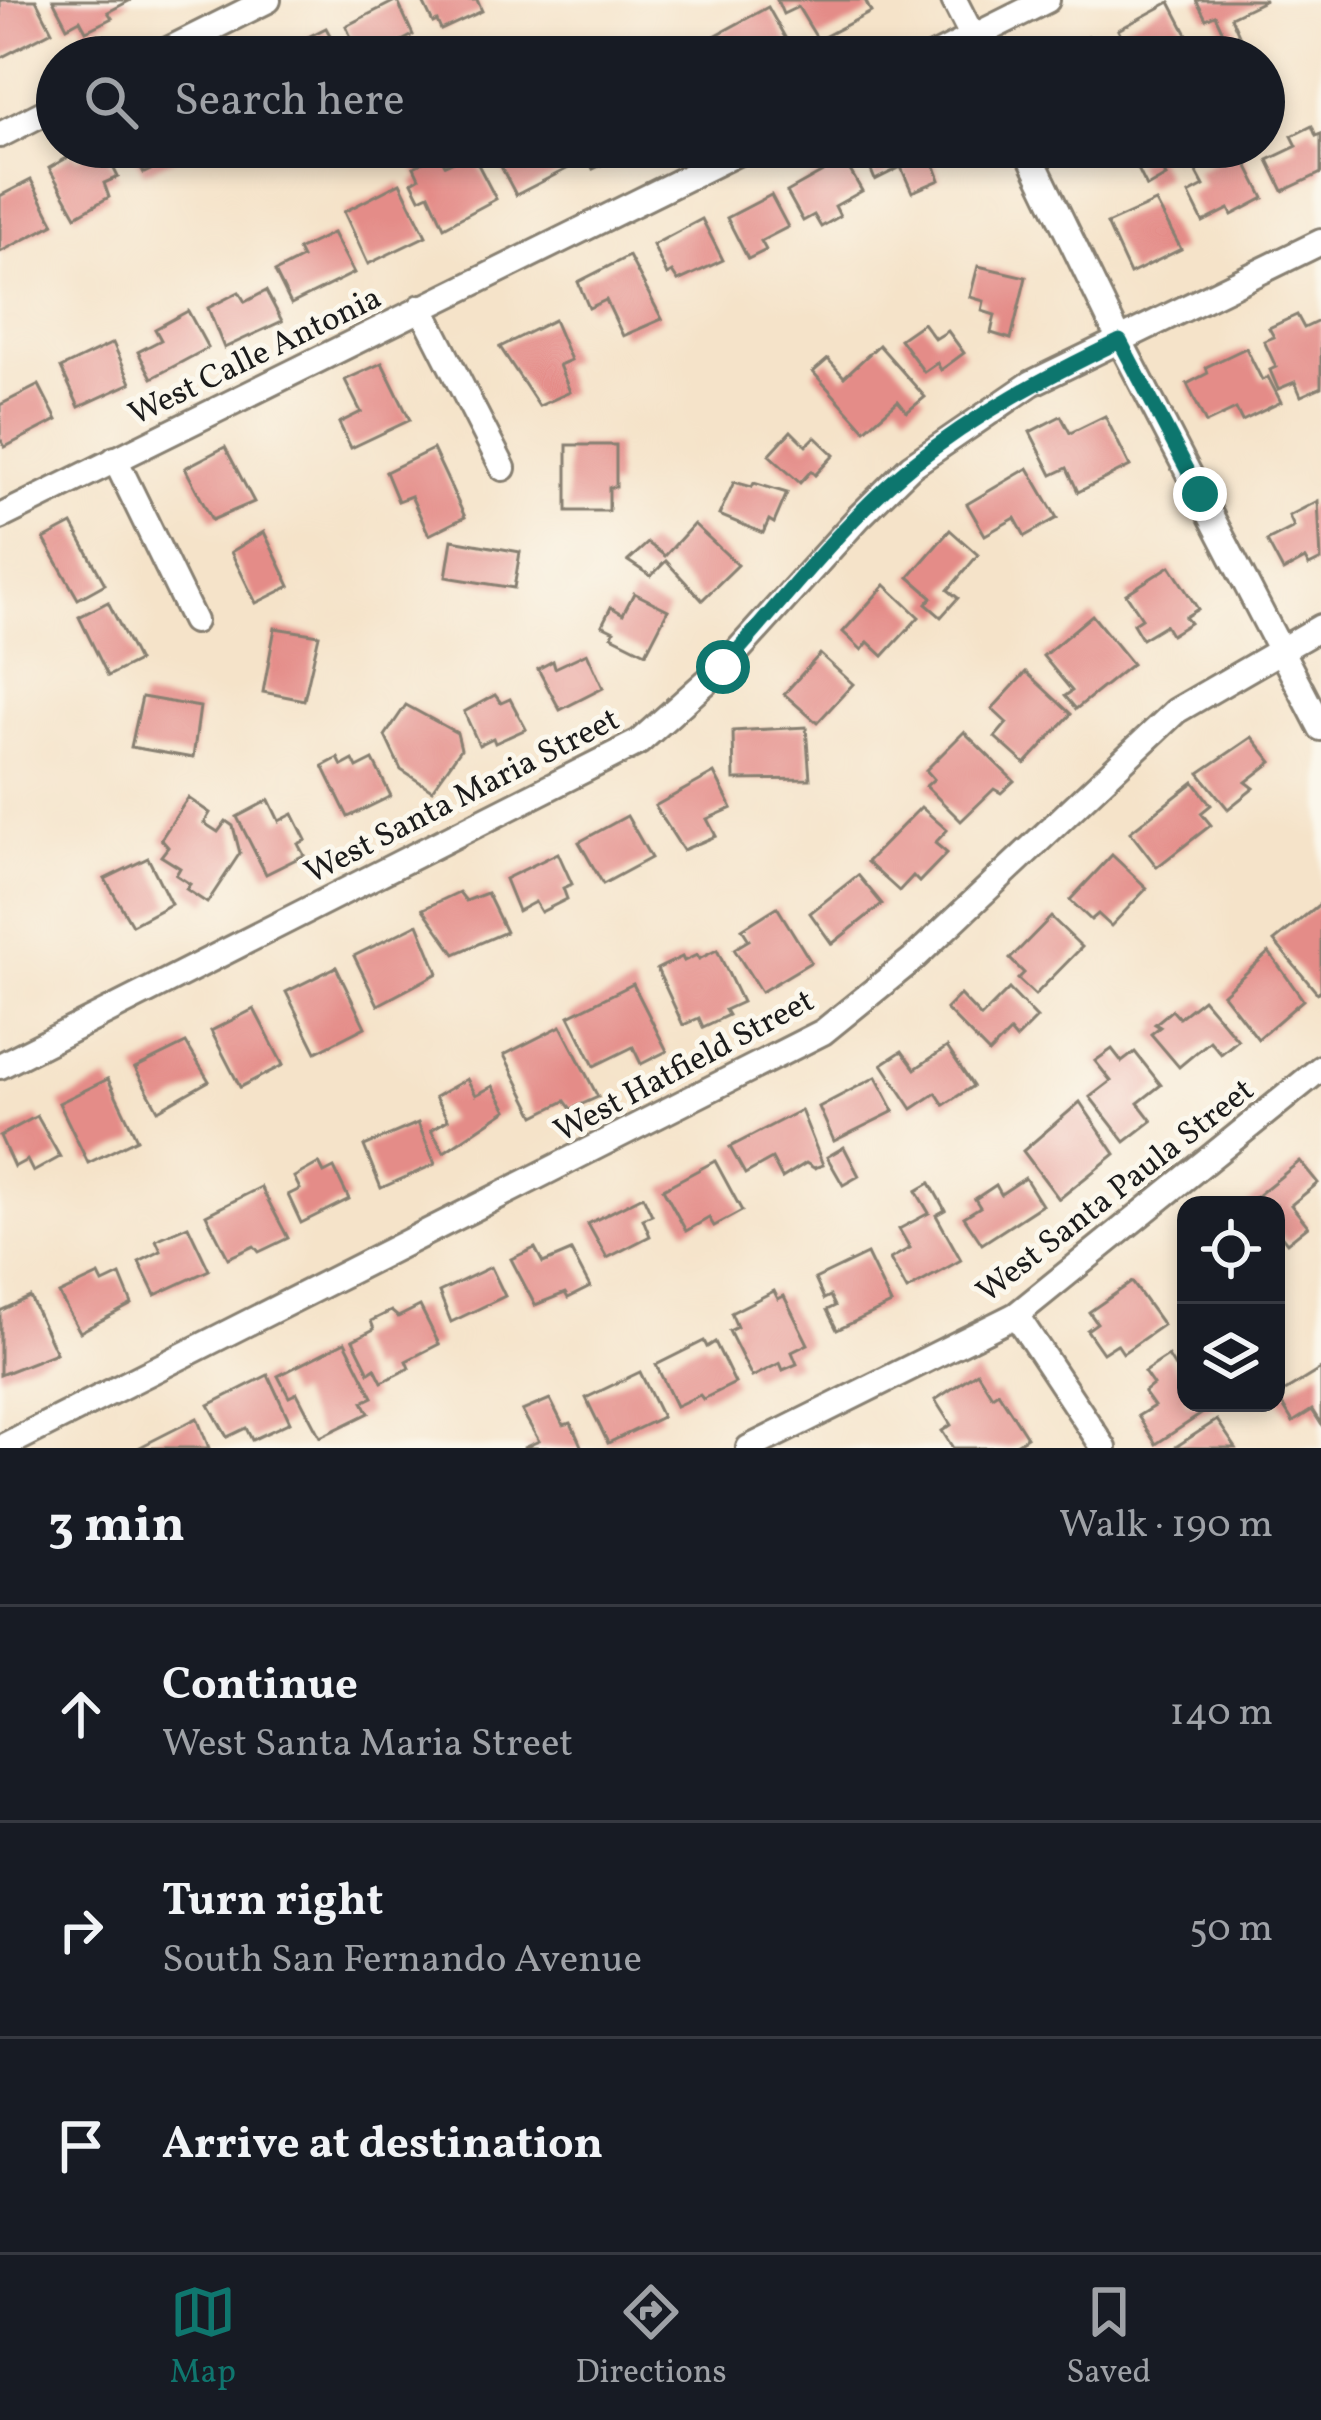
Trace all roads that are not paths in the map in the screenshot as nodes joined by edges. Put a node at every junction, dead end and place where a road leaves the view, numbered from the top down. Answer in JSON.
{"nodes":[{"id":1,"x":268,"y":0,"type":"edge"},
{"id":2,"x":954,"y":0,"type":"edge"},
{"id":3,"x":1047,"y":0,"type":"edge"},
{"id":4,"x":196,"y":36,"type":"edge"},
{"id":5,"x":972,"y":36,"type":"edge"},
{"id":6,"x":994,"y":36,"type":"edge"},
{"id":7,"x":36,"y":117,"type":"edge"},
{"id":8,"x":0,"y":135,"type":"edge"},
{"id":9,"x":706,"y":168,"type":"edge"},
{"id":10,"x":1036,"y":168,"type":"edge"},
{"id":11,"x":1321,"y":242,"type":"edge"},
{"id":12,"x":422,"y":307,"type":"junction"},
{"id":13,"x":1120,"y":341,"type":"junction"},
{"id":14,"x":115,"y":459,"type":"junction"},
{"id":15,"x":503,"y":468,"type":"dead end"},
{"id":16,"x":0,"y":517,"type":"edge"},
{"id":17,"x":194,"y":621,"type":"dead end"},
{"id":18,"x":1321,"y":627,"type":"edge"},
{"id":19,"x":1280,"y":647,"type":"junction"},
{"id":20,"x":1321,"y":728,"type":"edge"},
{"id":21,"x":0,"y":1066,"type":"edge"},
{"id":22,"x":1321,"y":1068,"type":"edge"},
{"id":23,"x":1016,"y":1315,"type":"junction"},
{"id":24,"x":0,"y":1448,"type":"edge"},
{"id":25,"x":749,"y":1448,"type":"edge"},
{"id":26,"x":1104,"y":1448,"type":"edge"}],
"edges":[{"from":1,"to":4,"type":"street"},
{"from":2,"to":5,"type":"street"},
{"from":3,"to":6,"type":"street"},
{"from":7,"to":8,"type":"street"},
{"from":9,"to":12,"type":"street","name":"West Calle Antonia"},
{"from":10,"to":13,"type":"street"},
{"from":11,"to":13,"type":"street","name":"West Santa Maria Street"},
{"from":12,"to":14,"type":"street","name":"West Calle Antonia"},
{"from":12,"to":15,"type":"street","name":"West Calle Antonia"},
{"from":13,"to":19,"type":"street"},
{"from":13,"to":21,"type":"street","name":"West Santa Maria Street"},
{"from":14,"to":16,"type":"street","name":"West Calle Antonia"},
{"from":14,"to":17,"type":"street","name":"West Calle Antonia"},
{"from":18,"to":19,"type":"street","name":"West Hatfield Street"},
{"from":19,"to":20,"type":"street"},
{"from":19,"to":24,"type":"street","name":"West Hatfield Street"},
{"from":22,"to":23,"type":"street","name":"West Santa Paula Street"},
{"from":23,"to":25,"type":"street","name":"West Santa Paula Street"},
{"from":23,"to":26,"type":"street"}]}
